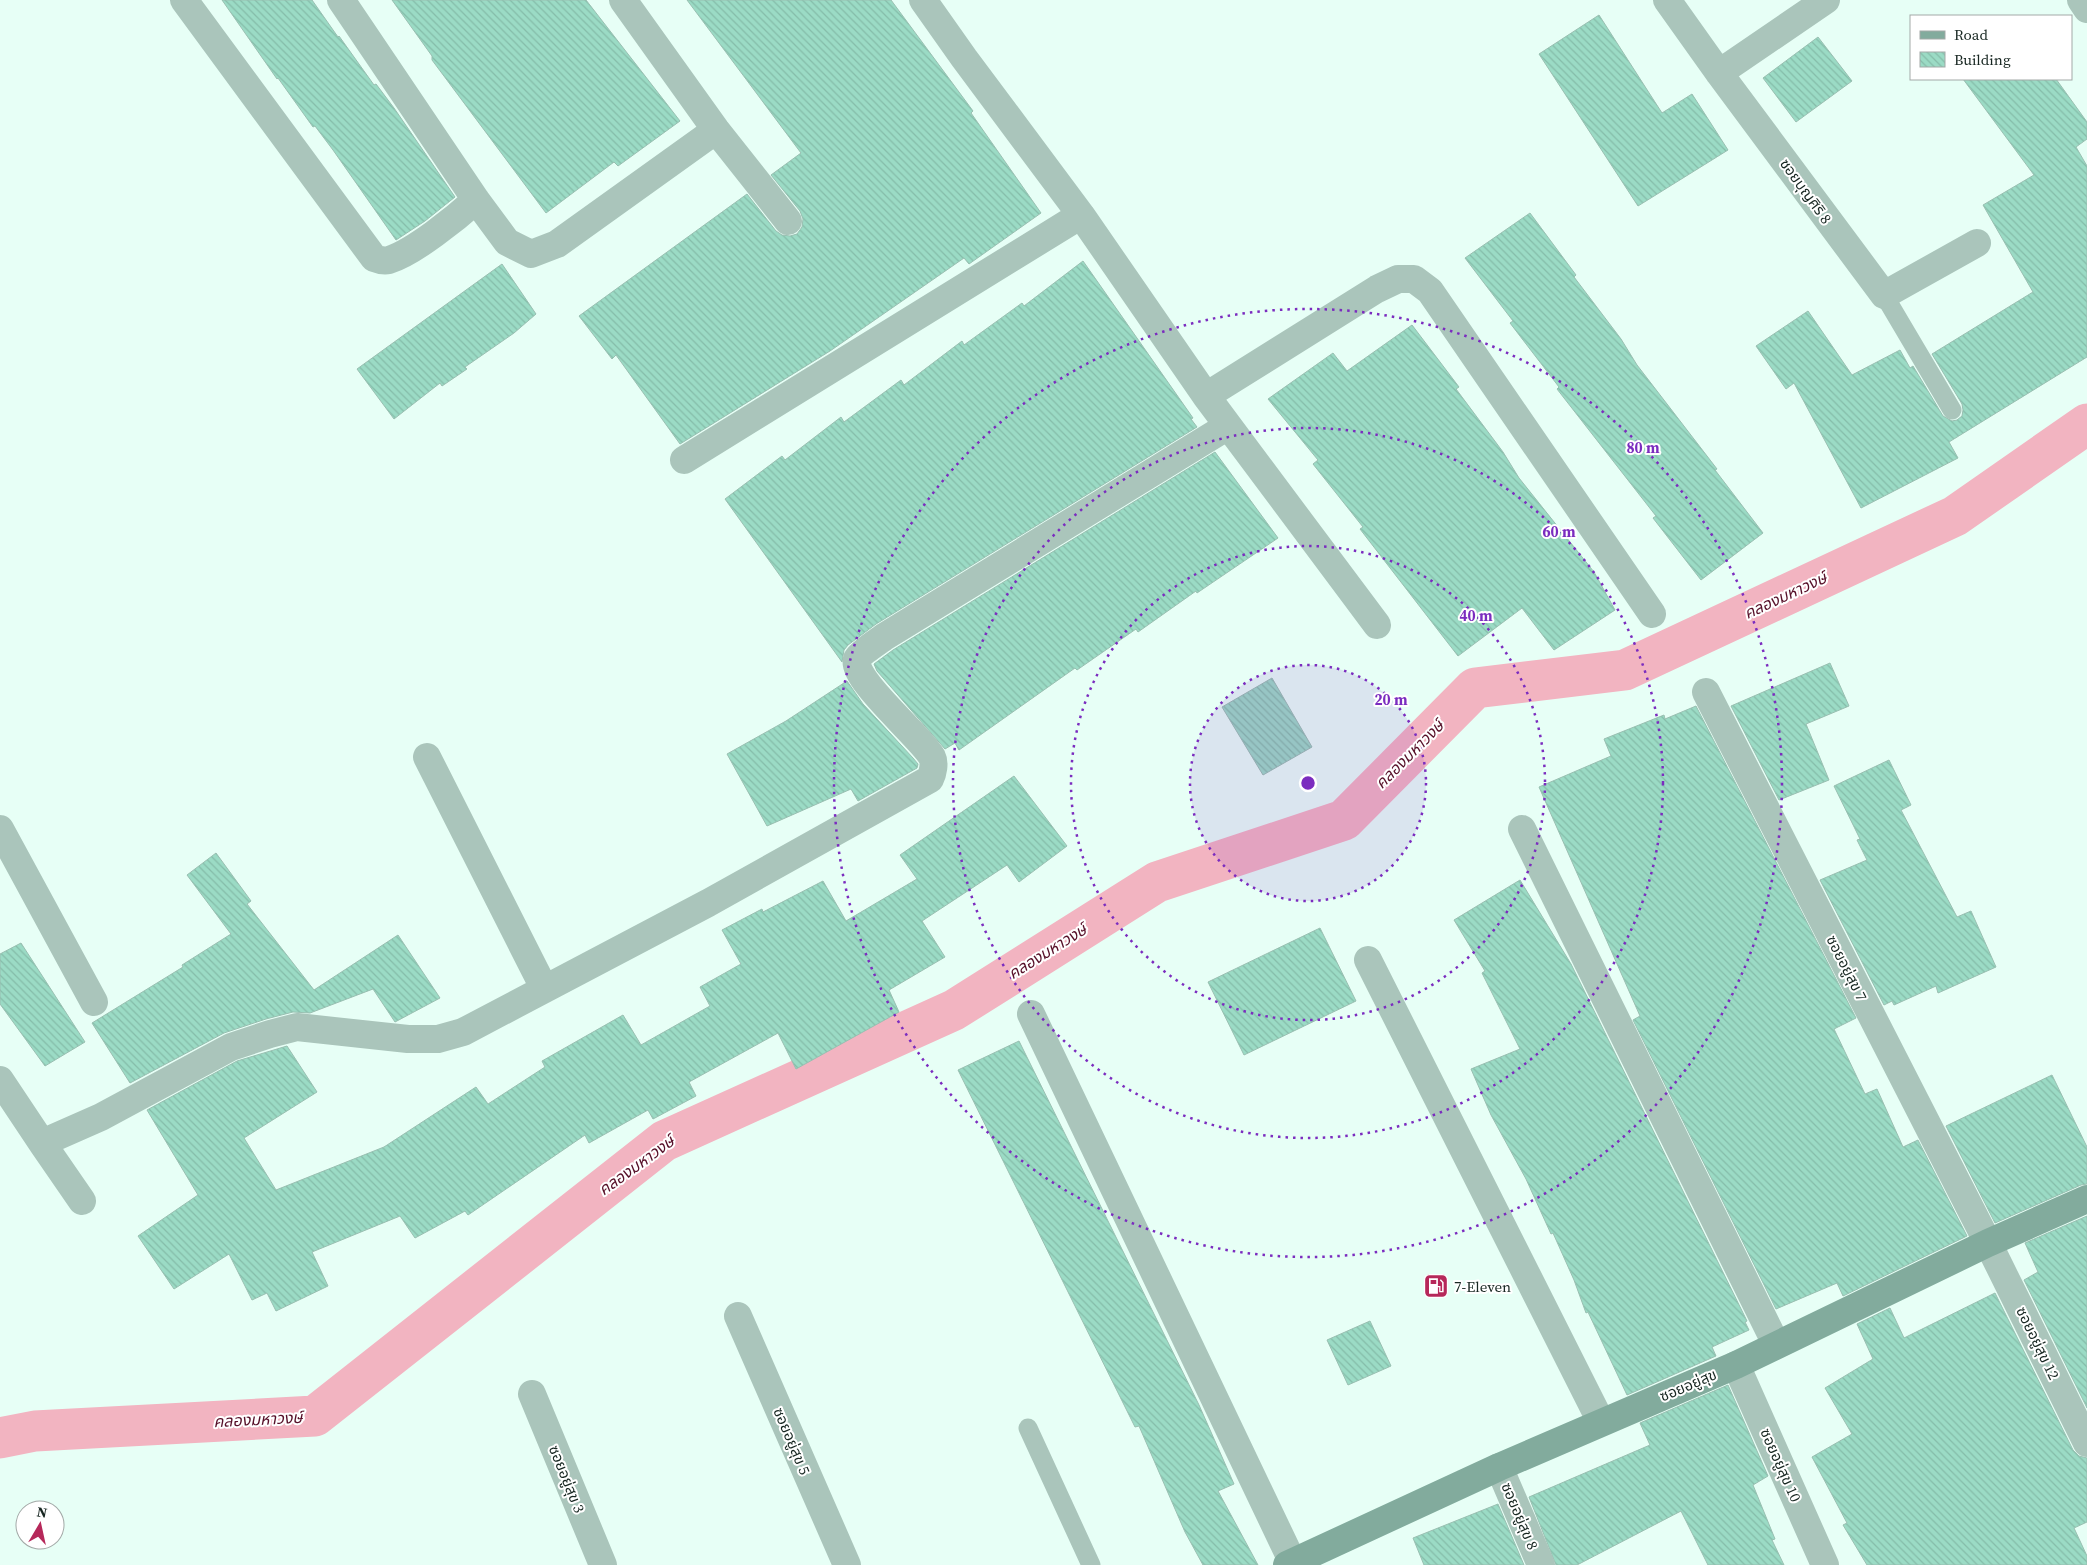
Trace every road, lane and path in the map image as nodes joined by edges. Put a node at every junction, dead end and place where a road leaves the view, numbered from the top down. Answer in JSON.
{"nodes":[{"id":1,"x":184,"y":0,"type":"edge"},
{"id":2,"x":341,"y":0,"type":"edge"},
{"id":3,"x":623,"y":0,"type":"edge"},
{"id":4,"x":924,"y":0,"type":"edge"},
{"id":5,"x":1667,"y":0,"type":"edge"},
{"id":6,"x":1826,"y":0,"type":"edge"},
{"id":7,"x":2081,"y":0,"type":"edge"},
{"id":8,"x":2087,"y":9,"type":"edge"},
{"id":9,"x":1718,"y":73,"type":"junction"},
{"id":10,"x":716,"y":130,"type":"junction"},
{"id":11,"x":476,"y":200,"type":"junction"},
{"id":12,"x":1081,"y":215,"type":"junction"},
{"id":13,"x":788,"y":221,"type":"dead end"},
{"id":14,"x":1977,"y":243,"type":"dead end"},
{"id":15,"x":1884,"y":295,"type":"junction"},
{"id":16,"x":1206,"y":396,"type":"junction"},
{"id":17,"x":1952,"y":410,"type":"dead end"},
{"id":18,"x":1228,"y":426,"type":"junction"},
{"id":19,"x":684,"y":460,"type":"dead end"},
{"id":20,"x":1652,"y":614,"type":"dead end"},
{"id":21,"x":1377,"y":625,"type":"dead end"},
{"id":22,"x":1706,"y":692,"type":"dead end"},
{"id":23,"x":427,"y":757,"type":"dead end"},
{"id":24,"x":1522,"y":829,"type":"dead end"},
{"id":25,"x":0,"y":830,"type":"edge"},
{"id":26,"x":1368,"y":960,"type":"dead end"},
{"id":27,"x":544,"y":988,"type":"junction"},
{"id":28,"x":94,"y":1002,"type":"dead end"},
{"id":29,"x":1031,"y":1014,"type":"dead end"},
{"id":30,"x":0,"y":1080,"type":"edge"},
{"id":31,"x":42,"y":1144,"type":"junction"},
{"id":32,"x":2087,"y":1199,"type":"edge"},
{"id":33,"x":82,"y":1201,"type":"dead end"},
{"id":34,"x":1988,"y":1243,"type":"junction"},
{"id":35,"x":738,"y":1316,"type":"dead end"},
{"id":36,"x":1776,"y":1344,"type":"junction"},
{"id":37,"x":1736,"y":1365,"type":"junction"},
{"id":38,"x":532,"y":1394,"type":"dead end"},
{"id":39,"x":1601,"y":1422,"type":"junction"},
{"id":40,"x":1028,"y":1428,"type":"dead end"},
{"id":41,"x":2087,"y":1442,"type":"edge"},
{"id":42,"x":1499,"y":1466,"type":"junction"},
{"id":43,"x":1291,"y":1564,"type":"edge"},
{"id":44,"x":602,"y":1565,"type":"edge"},
{"id":45,"x":846,"y":1565,"type":"edge"},
{"id":46,"x":1091,"y":1565,"type":"edge"},
{"id":47,"x":1541,"y":1565,"type":"edge"},
{"id":48,"x":1826,"y":1565,"type":"edge"}],
"edges":[{"from":1,"to":11,"type":"street"},
{"from":2,"to":11,"type":"street"},
{"from":3,"to":10,"type":"street"},
{"from":4,"to":12,"type":"street"},
{"from":5,"to":9,"type":"street","name":"ซอยบุญศิริ 8"},
{"from":6,"to":9,"type":"street"},
{"from":7,"to":8,"type":"street"},
{"from":9,"to":15,"type":"street","name":"ซอยบุญศิริ 8"},
{"from":10,"to":11,"type":"street"},
{"from":10,"to":13,"type":"street"},
{"from":12,"to":16,"type":"street"},
{"from":12,"to":19,"type":"street"},
{"from":14,"to":15,"type":"street"},
{"from":15,"to":17,"type":"lane"},
{"from":16,"to":18,"type":"street"},
{"from":16,"to":20,"type":"street"},
{"from":18,"to":21,"type":"street"},
{"from":18,"to":27,"type":"street"},
{"from":22,"to":34,"type":"street","name":"ซอยอยู่สุข 7"},
{"from":23,"to":27,"type":"street"},
{"from":24,"to":36,"type":"street"},
{"from":25,"to":28,"type":"street"},
{"from":26,"to":39,"type":"street"},
{"from":27,"to":31,"type":"street"},
{"from":29,"to":43,"type":"street"},
{"from":30,"to":31,"type":"street"},
{"from":31,"to":33,"type":"street"},
{"from":32,"to":34,"type":"street","name":"ซอยอยู่สุข"},
{"from":34,"to":36,"type":"street","name":"ซอยอยู่สุข"},
{"from":34,"to":41,"type":"street","name":"ซอยอยู่สุข 12"},
{"from":35,"to":45,"type":"street","name":"ซอยอยู่สุข 5"},
{"from":36,"to":37,"type":"street","name":"ซอยอยู่สุข"},
{"from":37,"to":39,"type":"street","name":"ซอยอยู่สุข"},
{"from":37,"to":48,"type":"street","name":"ซอยอยู่สุข 10"},
{"from":38,"to":44,"type":"street","name":"ซอยอยู่สุข 3"},
{"from":39,"to":42,"type":"street","name":"ซอยอยู่สุข"},
{"from":40,"to":46,"type":"lane"},
{"from":42,"to":43,"type":"street","name":"ซอยอยู่สุข"},
{"from":42,"to":47,"type":"street","name":"ซอยอยู่สุข 8"}]}
